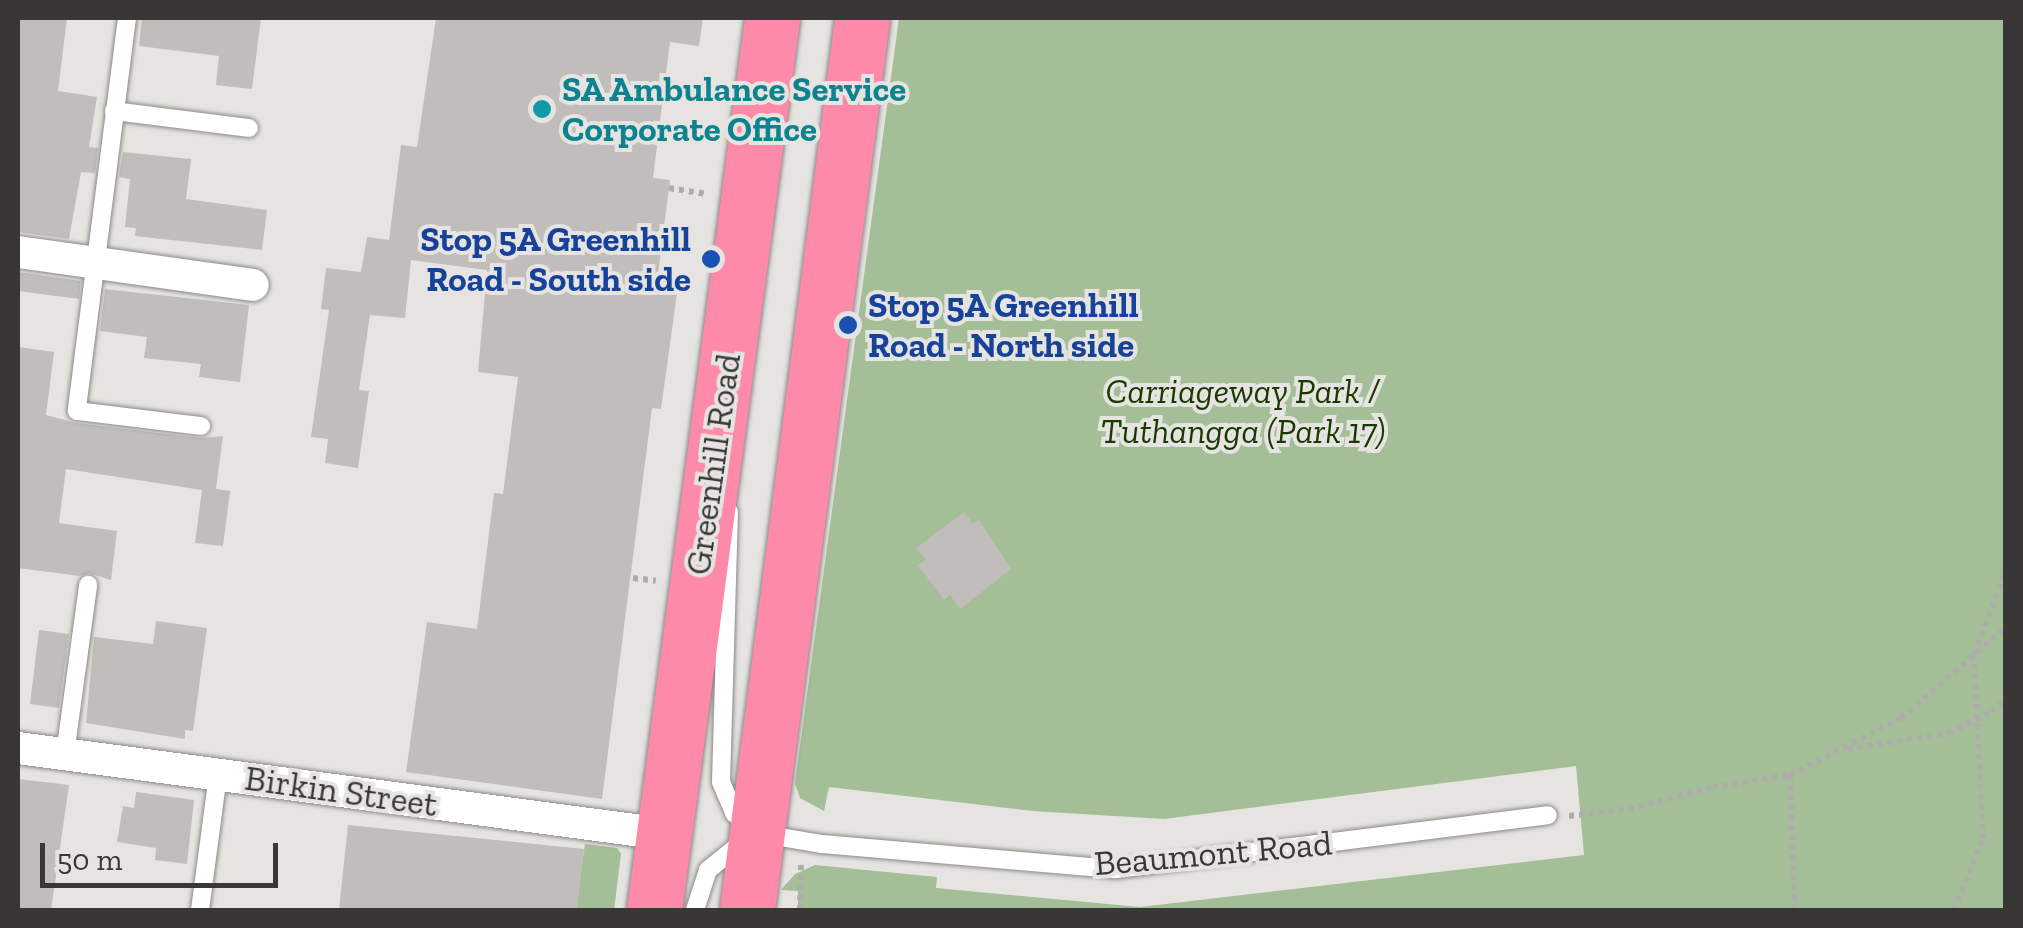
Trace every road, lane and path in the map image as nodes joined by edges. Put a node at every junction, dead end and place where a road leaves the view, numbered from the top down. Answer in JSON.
{"nodes":[{"id":1,"x":127,"y":18,"type":"edge"},
{"id":2,"x":772,"y":18,"type":"edge"},
{"id":3,"x":862,"y":18,"type":"edge"},
{"id":4,"x":114,"y":111,"type":"junction"},
{"id":5,"x":249,"y":128,"type":"dead end"},
{"id":6,"x":669,"y":188,"type":"dead end"},
{"id":7,"x":714,"y":194,"type":"dead end"},
{"id":8,"x":18,"y":252,"type":"edge"},
{"id":9,"x":94,"y":263,"type":"junction"},
{"id":10,"x":253,"y":284,"type":"dead end"},
{"id":11,"x":720,"y":410,"type":"junction"},
{"id":12,"x":202,"y":426,"type":"dead end"},
{"id":13,"x":2006,"y":570,"type":"edge"},
{"id":14,"x":633,"y":578,"type":"dead end"},
{"id":15,"x":662,"y":582,"type":"dead end"},
{"id":16,"x":88,"y":585,"type":"dead end"},
{"id":17,"x":2006,"y":628,"type":"edge"},
{"id":18,"x":1974,"y":654,"type":"junction"},
{"id":19,"x":2006,"y":699,"type":"edge"},
{"id":20,"x":1975,"y":720,"type":"junction"},
{"id":21,"x":18,"y":748,"type":"edge"},
{"id":22,"x":1839,"y":750,"type":"junction"},
{"id":23,"x":65,"y":754,"type":"junction"},
{"id":24,"x":218,"y":775,"type":"junction"},
{"id":25,"x":1790,"y":775,"type":"junction"},
{"id":26,"x":1548,"y":816,"type":"joint"},
{"id":27,"x":664,"y":834,"type":"junction"},
{"id":28,"x":779,"y":837,"type":"junction"},
{"id":29,"x":200,"y":910,"type":"edge"},
{"id":30,"x":654,"y":910,"type":"edge"},
{"id":31,"x":695,"y":910,"type":"edge"},
{"id":32,"x":746,"y":910,"type":"edge"},
{"id":33,"x":800,"y":910,"type":"edge"},
{"id":34,"x":1795,"y":910,"type":"edge"},
{"id":35,"x":1954,"y":910,"type":"edge"}],
"edges":[{"from":1,"to":4,"type":"lane"},
{"from":2,"to":11,"type":"highway","name":"Greenhill Road"},
{"from":3,"to":28,"type":"highway"},
{"from":4,"to":5,"type":"lane"},
{"from":4,"to":9,"type":"lane"},
{"from":6,"to":7,"type":"path"},
{"from":8,"to":9,"type":"street"},
{"from":9,"to":10,"type":"street"},
{"from":9,"to":12,"type":"lane"},
{"from":11,"to":27,"type":"highway","name":"Greenhill Road"},
{"from":11,"to":28,"type":"lane"},
{"from":13,"to":18,"type":"path"},
{"from":14,"to":15,"type":"path"},
{"from":16,"to":23,"type":"lane"},
{"from":17,"to":18,"type":"path"},
{"from":18,"to":20,"type":"path"},
{"from":18,"to":22,"type":"path"},
{"from":19,"to":20,"type":"path"},
{"from":20,"to":22,"type":"path"},
{"from":20,"to":35,"type":"path"},
{"from":21,"to":23,"type":"street","name":"Birkin Street"},
{"from":22,"to":25,"type":"path"},
{"from":23,"to":24,"type":"street","name":"Birkin Street"},
{"from":24,"to":27,"type":"street","name":"Birkin Street"},
{"from":24,"to":29,"type":"lane"},
{"from":25,"to":26,"type":"path"},
{"from":25,"to":34,"type":"path"},
{"from":26,"to":28,"type":"lane","name":"Beaumont Road"},
{"from":27,"to":30,"type":"highway","name":"Greenhill Road"},
{"from":28,"to":31,"type":"lane"},
{"from":28,"to":32,"type":"highway"},
{"from":28,"to":33,"type":"path"}]}
